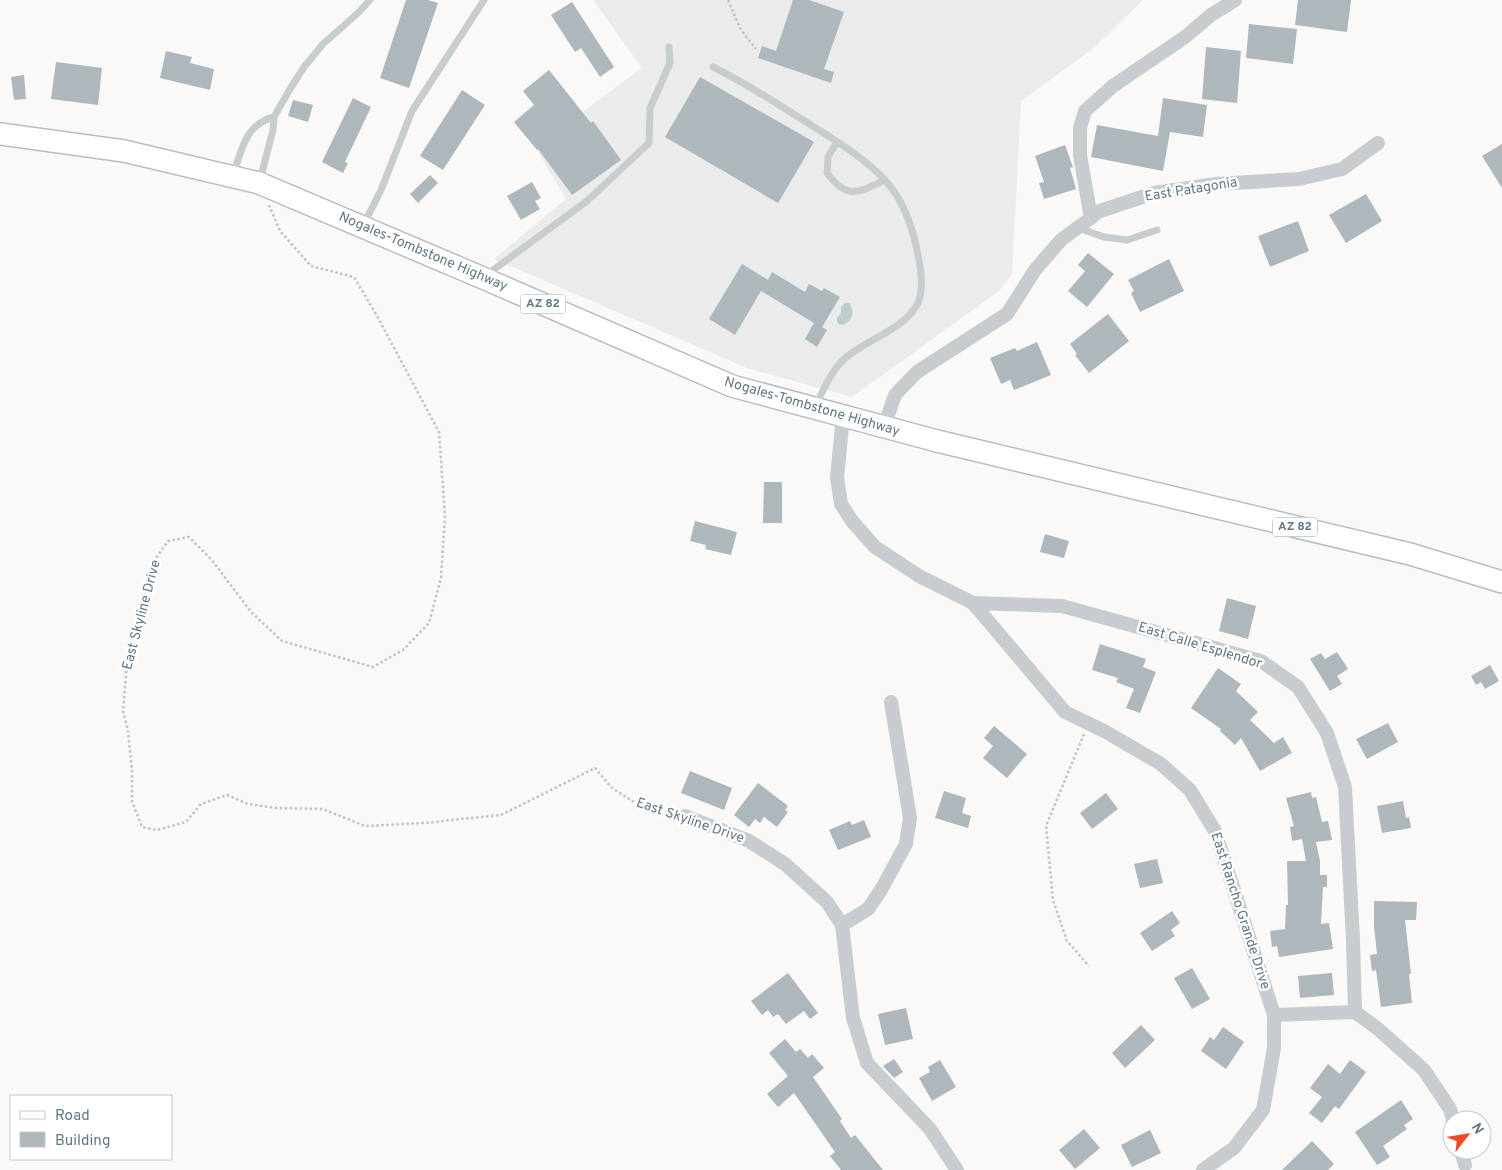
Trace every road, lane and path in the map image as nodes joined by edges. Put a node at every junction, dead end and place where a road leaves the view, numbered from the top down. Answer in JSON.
{"nodes":[{"id":1,"x":370,"y":0,"type":"edge"},
{"id":2,"x":484,"y":0,"type":"edge"},
{"id":3,"x":728,"y":0,"type":"edge"},
{"id":4,"x":1235,"y":0,"type":"edge"},
{"id":5,"x":669,"y":47,"type":"dead end"},
{"id":6,"x":756,"y":48,"type":"dead end"},
{"id":7,"x":713,"y":67,"type":"dead end"},
{"id":8,"x":274,"y":117,"type":"junction"},
{"id":9,"x":0,"y":134,"type":"edge"},
{"id":10,"x":837,"y":142,"type":"junction"},
{"id":11,"x":1378,"y":143,"type":"dead end"},
{"id":12,"x":232,"y":177,"type":"junction"},
{"id":13,"x":885,"y":180,"type":"junction"},
{"id":14,"x":259,"y":183,"type":"junction"},
{"id":15,"x":1091,"y":218,"type":"junction"},
{"id":16,"x":363,"y":227,"type":"junction"},
{"id":17,"x":1077,"y":228,"type":"junction"},
{"id":18,"x":1157,"y":230,"type":"dead end"},
{"id":19,"x":483,"y":278,"type":"junction"},
{"id":20,"x":815,"y":408,"type":"junction"},
{"id":21,"x":843,"y":416,"type":"junction"},
{"id":22,"x":884,"y":427,"type":"junction"},
{"id":23,"x":1502,"y":582,"type":"edge"},
{"id":24,"x":973,"y":603,"type":"junction"},
{"id":25,"x":890,"y":702,"type":"dead end"},
{"id":26,"x":1088,"y":723,"type":"junction"},
{"id":27,"x":685,"y":816,"type":"joint"},
{"id":28,"x":842,"y":925,"type":"junction"},
{"id":29,"x":1089,"y":966,"type":"dead end"},
{"id":30,"x":1354,"y":1012,"type":"junction"},
{"id":31,"x":1274,"y":1016,"type":"junction"},
{"id":32,"x":1450,"y":1110,"type":"edge"},
{"id":33,"x":1464,"y":1160,"type":"edge"},
{"id":34,"x":1465,"y":1165,"type":"dead end"},
{"id":35,"x":957,"y":1170,"type":"edge"},
{"id":36,"x":1203,"y":1170,"type":"edge"}],
"edges":[{"from":1,"to":8,"type":"lane"},
{"from":2,"to":16,"type":"lane"},
{"from":3,"to":6,"type":"path"},
{"from":4,"to":15,"type":"street"},
{"from":5,"to":19,"type":"lane"},
{"from":7,"to":10,"type":"lane"},
{"from":8,"to":12,"type":"lane"},
{"from":8,"to":14,"type":"lane"},
{"from":9,"to":12,"type":"main road","name":"Nogales-Tombstone Highway","number":"AZ 82"},
{"from":10,"to":13,"type":"lane"},
{"from":10,"to":13,"type":"lane"},
{"from":11,"to":15,"type":"street","name":"East Patagonia"},
{"from":12,"to":14,"type":"main road","name":"Nogales-Tombstone Highway","number":"AZ 82"},
{"from":13,"to":20,"type":"lane"},
{"from":14,"to":16,"type":"main road","name":"Nogales-Tombstone Highway","number":"AZ 82"},
{"from":14,"to":27,"type":"path","name":"East Skyline Drive"},
{"from":15,"to":17,"type":"street","name":"East Patagonia"},
{"from":16,"to":19,"type":"main road","name":"Nogales-Tombstone Highway","number":"AZ 82"},
{"from":17,"to":18,"type":"lane"},
{"from":17,"to":22,"type":"street","name":"East Patagonia"},
{"from":19,"to":20,"type":"main road","name":"Nogales-Tombstone Highway","number":"AZ 82"},
{"from":20,"to":21,"type":"main road","name":"Nogales-Tombstone Highway","number":"AZ 82"},
{"from":21,"to":22,"type":"main road","name":"Nogales-Tombstone Highway","number":"AZ 82"},
{"from":21,"to":24,"type":"street","name":"East Rancho Grande Drive"},
{"from":22,"to":23,"type":"main road","name":"Nogales-Tombstone Highway","number":"AZ 82"},
{"from":24,"to":26,"type":"street","name":"East Rancho Grande Drive"},
{"from":24,"to":30,"type":"street","name":"East Calle Esplendor"},
{"from":25,"to":28,"type":"street"},
{"from":26,"to":29,"type":"path"},
{"from":26,"to":31,"type":"street","name":"East Rancho Grande Drive"},
{"from":27,"to":28,"type":"street","name":"East Skyline Drive"},
{"from":28,"to":35,"type":"street","name":"East Skyline Drive"},
{"from":30,"to":31,"type":"street"},
{"from":30,"to":32,"type":"street"},
{"from":31,"to":36,"type":"street","name":"East Rancho Grande Drive"},
{"from":33,"to":34,"type":"street"}]}
